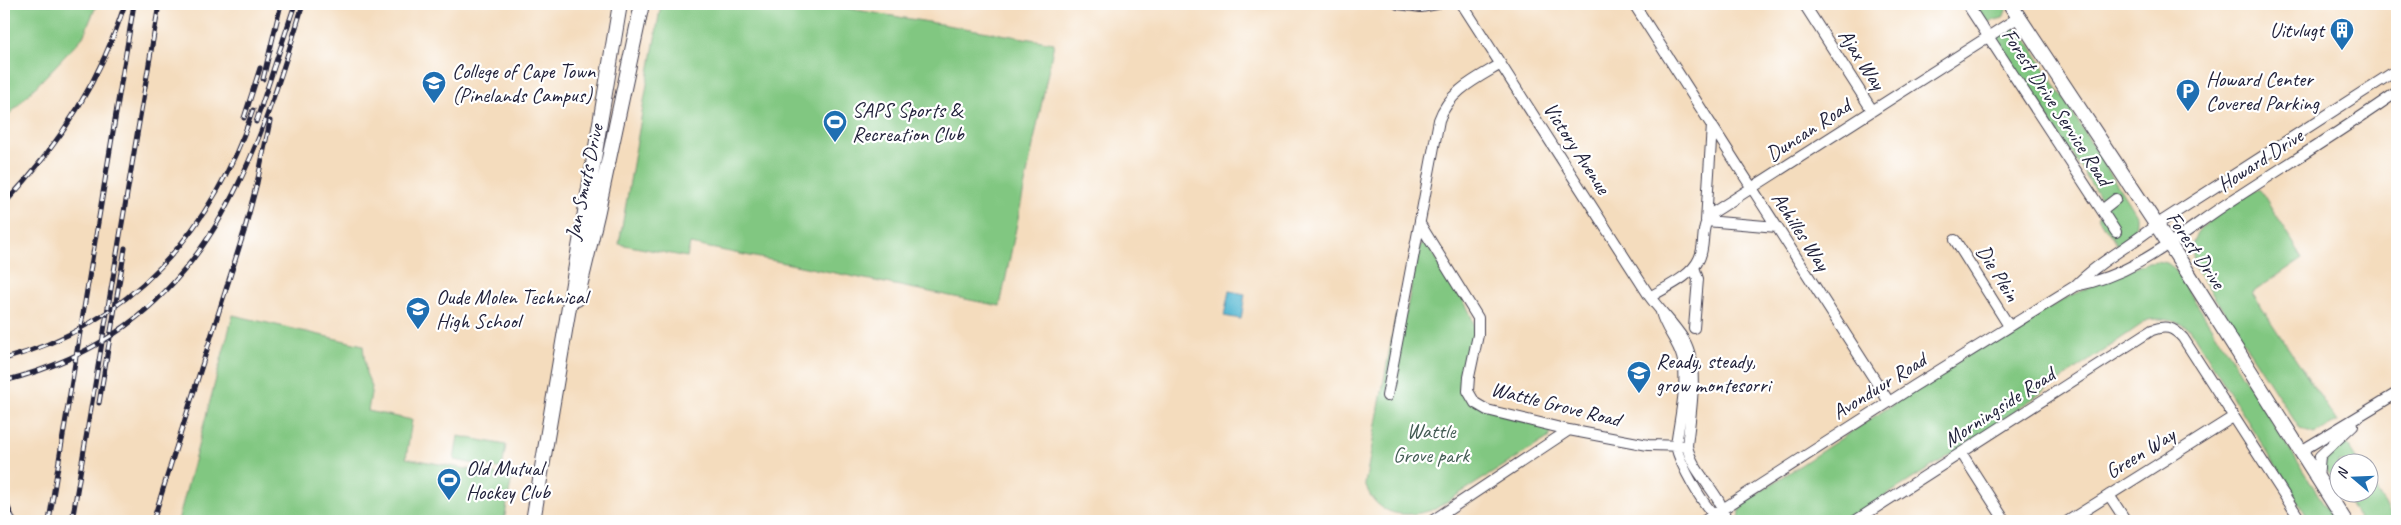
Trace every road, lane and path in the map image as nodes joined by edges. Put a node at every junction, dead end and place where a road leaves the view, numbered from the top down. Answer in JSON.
{"nodes":[{"id":1,"x":620,"y":4,"type":"edge"},
{"id":2,"x":642,"y":4,"type":"edge"},
{"id":3,"x":1398,"y":4,"type":"edge"},
{"id":4,"x":1437,"y":4,"type":"edge"},
{"id":5,"x":1462,"y":4,"type":"edge"},
{"id":6,"x":1634,"y":4,"type":"edge"},
{"id":7,"x":1804,"y":4,"type":"edge"},
{"id":8,"x":1967,"y":4,"type":"edge"},
{"id":9,"x":2010,"y":4,"type":"edge"},
{"id":10,"x":2019,"y":17,"type":"junction"},
{"id":11,"x":1988,"y":36,"type":"junction"},
{"id":12,"x":1501,"y":64,"type":"junction"},
{"id":13,"x":2397,"y":70,"type":"edge"},
{"id":14,"x":2397,"y":92,"type":"edge"},
{"id":15,"x":1872,"y":110,"type":"junction"},
{"id":16,"x":1712,"y":125,"type":"junction"},
{"id":17,"x":1752,"y":189,"type":"junction"},
{"id":18,"x":2116,"y":199,"type":"dead end"},
{"id":19,"x":2102,"y":210,"type":"junction"},
{"id":20,"x":1706,"y":221,"type":"junction"},
{"id":21,"x":1420,"y":224,"type":"junction"},
{"id":22,"x":2156,"y":225,"type":"junction"},
{"id":23,"x":1777,"y":227,"type":"junction"},
{"id":24,"x":2116,"y":232,"type":"dead end"},
{"id":25,"x":1955,"y":240,"type":"dead end"},
{"id":26,"x":2170,"y":246,"type":"junction"},
{"id":27,"x":1694,"y":267,"type":"junction"},
{"id":28,"x":2075,"y":286,"type":"junction"},
{"id":29,"x":1650,"y":297,"type":"junction"},
{"id":30,"x":1661,"y":312,"type":"junction"},
{"id":31,"x":2009,"y":326,"type":"junction"},
{"id":32,"x":1694,"y":328,"type":"dead end"},
{"id":33,"x":565,"y":339,"type":"junction"},
{"id":34,"x":2397,"y":393,"type":"edge"},
{"id":35,"x":1387,"y":396,"type":"dead end"},
{"id":36,"x":1889,"y":402,"type":"junction"},
{"id":37,"x":2370,"y":410,"type":"junction"},
{"id":38,"x":2233,"y":417,"type":"junction"},
{"id":39,"x":1569,"y":430,"type":"junction"},
{"id":40,"x":1676,"y":446,"type":"junction"},
{"id":41,"x":1687,"y":446,"type":"junction"},
{"id":42,"x":2301,"y":450,"type":"junction"},
{"id":43,"x":1962,"y":454,"type":"junction"},
{"id":44,"x":2318,"y":478,"type":"junction"},
{"id":45,"x":2109,"y":495,"type":"junction"},
{"id":46,"x":1724,"y":508,"type":"junction"},
{"id":47,"x":1714,"y":515,"type":"junction"},
{"id":48,"x":2073,"y":520,"type":"edge"},
{"id":49,"x":533,"y":521,"type":"edge"},
{"id":50,"x":1432,"y":521,"type":"edge"},
{"id":51,"x":1704,"y":521,"type":"edge"},
{"id":52,"x":1724,"y":521,"type":"edge"},
{"id":53,"x":1856,"y":521,"type":"edge"},
{"id":54,"x":2005,"y":521,"type":"edge"},
{"id":55,"x":2126,"y":521,"type":"edge"},
{"id":56,"x":2301,"y":521,"type":"edge"},
{"id":57,"x":2345,"y":521,"type":"edge"}],
"edges":[{"from":1,"to":33,"type":"main road","name":"Jan Smuts Drive"},
{"from":2,"to":33,"type":"main road","name":"Jan Smuts Drive"},
{"from":3,"to":4,"type":"street"},
{"from":5,"to":12,"type":"street","name":"Victory Avenue"},
{"from":6,"to":16,"type":"street","name":"Achilles Way"},
{"from":7,"to":15,"type":"street","name":"Ajax Way"},
{"from":8,"to":11,"type":"street","name":"Forest Drive Service Road"},
{"from":9,"to":10,"type":"main road","name":"Forest Drive"},
{"from":10,"to":11,"type":"street","name":"Duncan Road"},
{"from":10,"to":22,"type":"main road","name":"Forest Drive"},
{"from":11,"to":15,"type":"street","name":"Duncan Road"},
{"from":11,"to":19,"type":"street","name":"Forest Drive Service Road"},
{"from":12,"to":21,"type":"street"},
{"from":12,"to":29,"type":"street","name":"Victory Avenue"},
{"from":13,"to":22,"type":"street","name":"Howard Drive"},
{"from":14,"to":26,"type":"street","name":"Howard Drive"},
{"from":15,"to":17,"type":"street","name":"Duncan Road"},
{"from":16,"to":17,"type":"street","name":"Achilles Way"},
{"from":16,"to":20,"type":"street"},
{"from":17,"to":20,"type":"street","name":"Duncan Road"},
{"from":17,"to":23,"type":"street","name":"Achilles Way"},
{"from":18,"to":19,"type":"street"},
{"from":19,"to":24,"type":"street","name":"Forest Drive Service Road"},
{"from":20,"to":23,"type":"street"},
{"from":20,"to":27,"type":"street"},
{"from":21,"to":35,"type":"street"},
{"from":21,"to":39,"type":"street","name":"Wattle Grove Road"},
{"from":22,"to":26,"type":"main road","name":"Forest Drive"},
{"from":22,"to":28,"type":"street","name":"Avonduur Road"},
{"from":23,"to":36,"type":"street","name":"Achilles Way"},
{"from":25,"to":31,"type":"street","name":"Die Plein"},
{"from":26,"to":28,"type":"street","name":"Avonduur Road"},
{"from":26,"to":42,"type":"main road","name":"Forest Drive"},
{"from":27,"to":29,"type":"street"},
{"from":27,"to":32,"type":"street"},
{"from":28,"to":31,"type":"street","name":"Avonduur Road"},
{"from":29,"to":30,"type":"street","name":"Victory Avenue"},
{"from":30,"to":40,"type":"street","name":"Victory Avenue"},
{"from":30,"to":41,"type":"street","name":"Victory Avenue"},
{"from":31,"to":36,"type":"street","name":"Avonduur Road"},
{"from":33,"to":49,"type":"main road","name":"Jan Smuts Drive"},
{"from":34,"to":37,"type":"street"},
{"from":36,"to":46,"type":"street","name":"Avonduur Road"},
{"from":37,"to":42,"type":"street"},
{"from":37,"to":44,"type":"street"},
{"from":38,"to":43,"type":"street","name":"Morningside Road"},
{"from":38,"to":45,"type":"street","name":"Green Way"},
{"from":38,"to":56,"type":"street"},
{"from":39,"to":40,"type":"street","name":"Wattle Grove Road"},
{"from":39,"to":50,"type":"street"},
{"from":40,"to":41,"type":"street","name":"Wattle Grove Road"},
{"from":40,"to":47,"type":"street","name":"Victory Avenue"},
{"from":41,"to":46,"type":"street","name":"Victory Avenue"},
{"from":42,"to":44,"type":"main road","name":"Forest Drive"},
{"from":43,"to":53,"type":"street","name":"Morningside Road"},
{"from":43,"to":54,"type":"street"},
{"from":44,"to":57,"type":"main road","name":"Forest Drive"},
{"from":45,"to":48,"type":"street","name":"Green Way"},
{"from":45,"to":55,"type":"street"},
{"from":46,"to":47,"type":"street","name":"Avonduur Road"},
{"from":46,"to":52,"type":"street"},
{"from":47,"to":51,"type":"street","name":"Avonduur Road"},
{"from":47,"to":52,"type":"street"}]}
